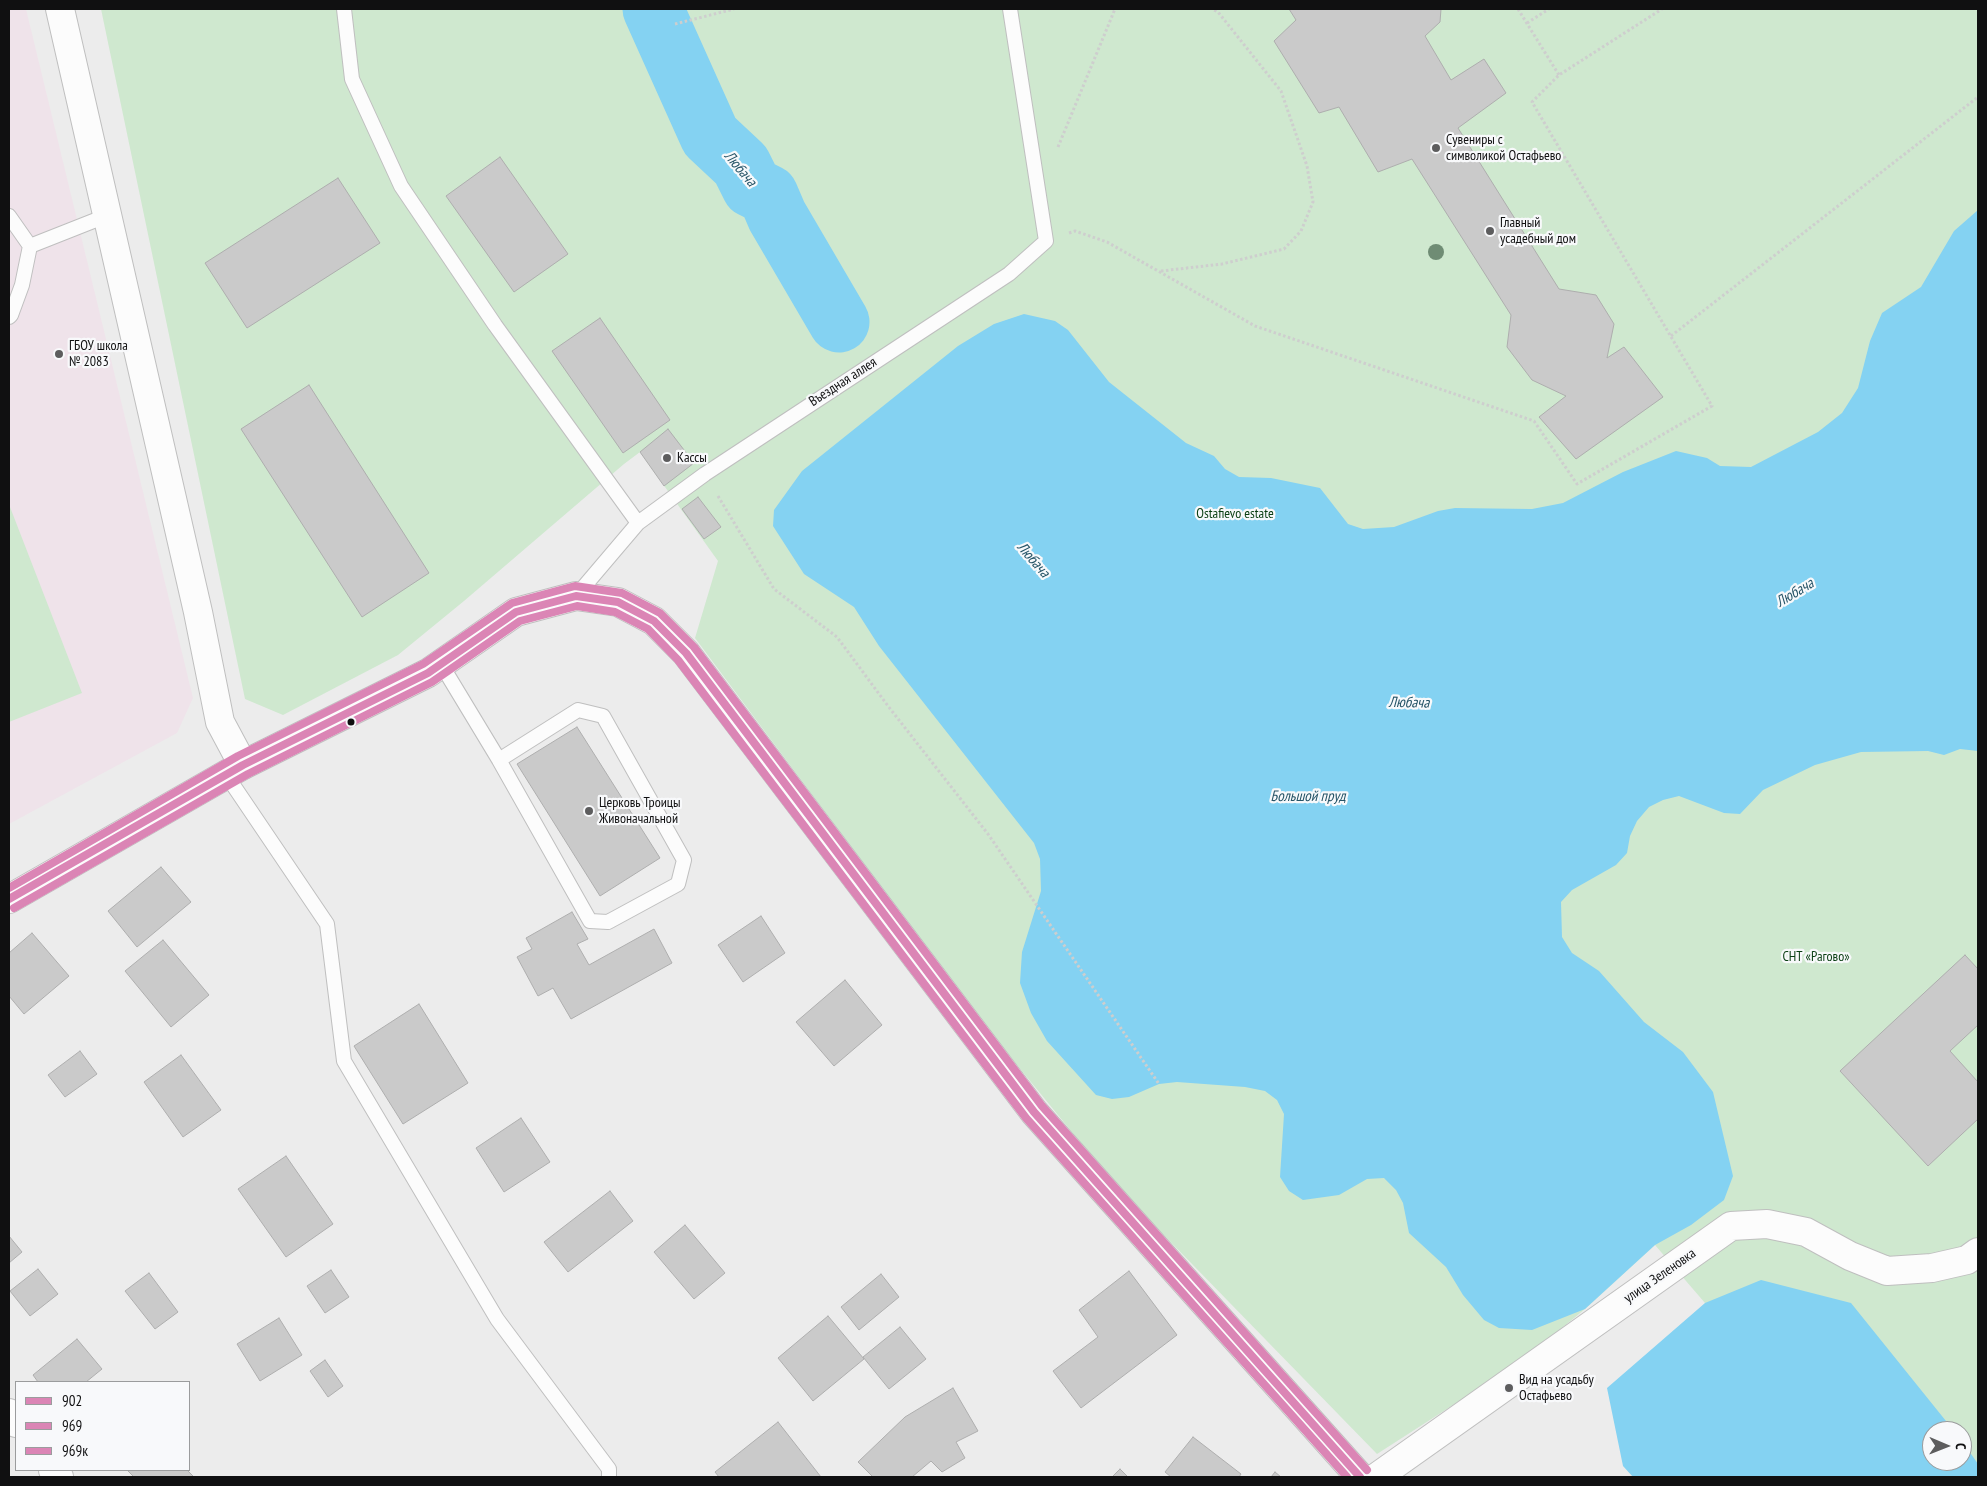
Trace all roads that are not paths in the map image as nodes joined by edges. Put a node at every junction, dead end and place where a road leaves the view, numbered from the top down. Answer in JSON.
{"nodes":[{"id":1,"x":60,"y":9,"type":"edge"},
{"id":2,"x":344,"y":9,"type":"edge"},
{"id":3,"x":1010,"y":9,"type":"edge"},
{"id":4,"x":9,"y":216,"type":"edge"},
{"id":5,"x":106,"y":216,"type":"junction"},
{"id":6,"x":30,"y":246,"type":"junction"},
{"id":7,"x":9,"y":317,"type":"edge"},
{"id":8,"x":638,"y":523,"type":"junction"},
{"id":9,"x":576,"y":596,"type":"junction"},
{"id":10,"x":441,"y":664,"type":"junction"},
{"id":11,"x":499,"y":760,"type":"junction"},
{"id":12,"x":235,"y":771,"type":"junction"},
{"id":13,"x":9,"y":899,"type":"edge"},
{"id":14,"x":1978,"y":1252,"type":"edge"},
{"id":15,"x":609,"y":1477,"type":"edge"},
{"id":16,"x":1360,"y":1477,"type":"edge"},
{"id":17,"x":1377,"y":1477,"type":"edge"}],
"edges":[{"from":1,"to":5,"type":"street"},
{"from":2,"to":8,"type":"lane"},
{"from":3,"to":8,"type":"lane","name":"Въездная аллея"},
{"from":4,"to":6,"type":"lane"},
{"from":5,"to":6,"type":"lane"},
{"from":5,"to":12,"type":"street"},
{"from":6,"to":7,"type":"lane"},
{"from":8,"to":9,"type":"lane","name":"Въездная аллея"},
{"from":9,"to":10,"type":"street"},
{"from":9,"to":16,"type":"street"},
{"from":10,"to":11,"type":"lane"},
{"from":10,"to":12,"type":"street"},
{"from":11,"to":11,"type":"lane"},
{"from":12,"to":13,"type":"street"},
{"from":12,"to":15,"type":"lane"},
{"from":14,"to":17,"type":"street","name":"улица Зеленовка"}]}
